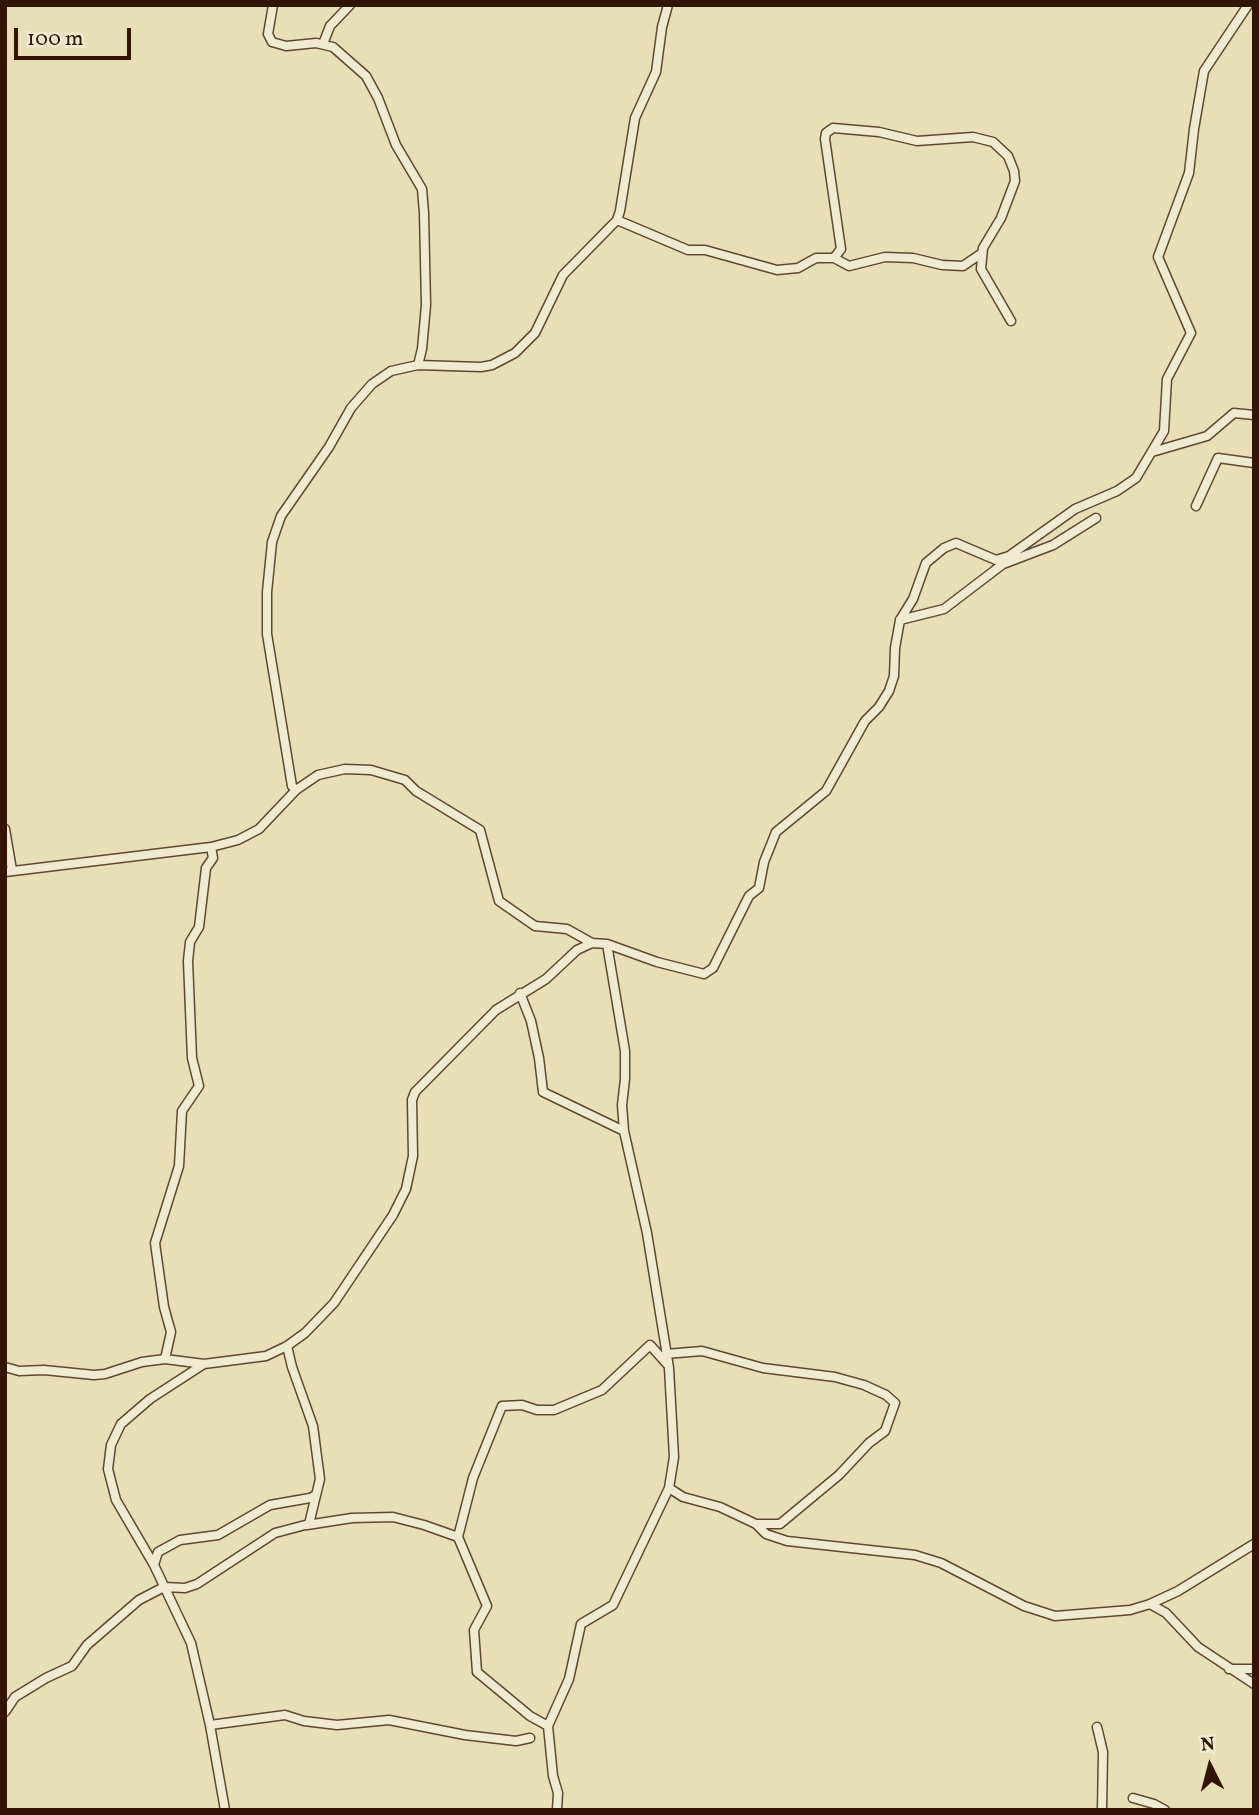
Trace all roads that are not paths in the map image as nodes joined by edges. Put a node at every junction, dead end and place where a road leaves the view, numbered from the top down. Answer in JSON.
{"nodes":[{"id":1,"x":273,"y":5,"type":"edge"},
{"id":2,"x":350,"y":5,"type":"edge"},
{"id":3,"x":668,"y":5,"type":"edge"},
{"id":4,"x":1248,"y":5,"type":"edge"},
{"id":5,"x":323,"y":44,"type":"junction"},
{"id":6,"x":617,"y":220,"type":"junction"},
{"id":7,"x":982,"y":253,"type":"junction"},
{"id":8,"x":834,"y":258,"type":"junction"},
{"id":9,"x":1011,"y":321,"type":"dead end"},
{"id":10,"x":418,"y":365,"type":"junction"},
{"id":11,"x":1254,"y":415,"type":"edge"},
{"id":12,"x":1152,"y":452,"type":"junction"},
{"id":13,"x":1254,"y":463,"type":"edge"},
{"id":14,"x":1196,"y":506,"type":"dead end"},
{"id":15,"x":1096,"y":519,"type":"dead end"},
{"id":16,"x":900,"y":620,"type":"junction"},
{"id":17,"x":296,"y":790,"type":"junction"},
{"id":18,"x":5,"y":829,"type":"edge"},
{"id":19,"x":211,"y":847,"type":"junction"},
{"id":20,"x":9,"y":871,"type":"edge"},
{"id":21,"x":592,"y":943,"type":"junction"},
{"id":22,"x":607,"y":944,"type":"junction"},
{"id":23,"x":520,"y":993,"type":"junction"},
{"id":24,"x":624,"y":1131,"type":"junction"},
{"id":25,"x":287,"y":1346,"type":"junction"},
{"id":26,"x":666,"y":1354,"type":"junction"},
{"id":27,"x":164,"y":1359,"type":"junction"},
{"id":28,"x":204,"y":1364,"type":"junction"},
{"id":29,"x":5,"y":1367,"type":"edge"},
{"id":30,"x":669,"y":1368,"type":"junction"},
{"id":31,"x":669,"y":1488,"type":"junction"},
{"id":32,"x":316,"y":1495,"type":"junction"},
{"id":33,"x":756,"y":1524,"type":"junction"},
{"id":34,"x":307,"y":1525,"type":"junction"},
{"id":35,"x":458,"y":1538,"type":"junction"},
{"id":36,"x":1254,"y":1545,"type":"edge"},
{"id":37,"x":154,"y":1565,"type":"junction"},
{"id":38,"x":164,"y":1587,"type":"junction"},
{"id":39,"x":1150,"y":1604,"type":"junction"},
{"id":40,"x":1228,"y":1669,"type":"junction"},
{"id":41,"x":1254,"y":1669,"type":"edge"},
{"id":42,"x":1254,"y":1684,"type":"edge"},
{"id":43,"x":5,"y":1712,"type":"edge"},
{"id":44,"x":210,"y":1725,"type":"junction"},
{"id":45,"x":548,"y":1726,"type":"junction"},
{"id":46,"x":1097,"y":1727,"type":"dead end"},
{"id":47,"x":530,"y":1738,"type":"dead end"},
{"id":48,"x":1132,"y":1798,"type":"dead end"},
{"id":49,"x":225,"y":1810,"type":"edge"},
{"id":50,"x":557,"y":1810,"type":"edge"},
{"id":51,"x":1102,"y":1810,"type":"edge"},
{"id":52,"x":1165,"y":1810,"type":"edge"}],
"edges":[{"from":1,"to":5,"type":"street"},
{"from":2,"to":5,"type":"street"},
{"from":3,"to":6,"type":"street"},
{"from":4,"to":12,"type":"street"},
{"from":5,"to":10,"type":"street"},
{"from":6,"to":8,"type":"street"},
{"from":6,"to":10,"type":"street"},
{"from":7,"to":8,"type":"street"},
{"from":7,"to":8,"type":"street"},
{"from":7,"to":9,"type":"street"},
{"from":10,"to":17,"type":"street"},
{"from":11,"to":12,"type":"street"},
{"from":12,"to":16,"type":"street"},
{"from":13,"to":14,"type":"street"},
{"from":15,"to":16,"type":"street"},
{"from":16,"to":22,"type":"street"},
{"from":17,"to":19,"type":"street"},
{"from":17,"to":21,"type":"street"},
{"from":18,"to":20,"type":"street"},
{"from":19,"to":20,"type":"street"},
{"from":19,"to":27,"type":"street"},
{"from":21,"to":22,"type":"street"},
{"from":21,"to":23,"type":"street"},
{"from":22,"to":24,"type":"street"},
{"from":23,"to":24,"type":"street"},
{"from":23,"to":25,"type":"street"},
{"from":24,"to":26,"type":"street"},
{"from":25,"to":28,"type":"street"},
{"from":25,"to":32,"type":"street"},
{"from":26,"to":30,"type":"street"},
{"from":26,"to":33,"type":"street"},
{"from":27,"to":28,"type":"street"},
{"from":27,"to":29,"type":"street"},
{"from":28,"to":37,"type":"street"},
{"from":30,"to":31,"type":"street"},
{"from":30,"to":35,"type":"street"},
{"from":31,"to":33,"type":"street"},
{"from":31,"to":45,"type":"street"},
{"from":32,"to":34,"type":"street"},
{"from":32,"to":37,"type":"street"},
{"from":33,"to":39,"type":"street"},
{"from":34,"to":35,"type":"street"},
{"from":34,"to":38,"type":"street"},
{"from":35,"to":45,"type":"street"},
{"from":36,"to":39,"type":"street"},
{"from":37,"to":38,"type":"street"},
{"from":38,"to":43,"type":"street"},
{"from":38,"to":44,"type":"street"},
{"from":39,"to":40,"type":"street"},
{"from":40,"to":41,"type":"street"},
{"from":40,"to":42,"type":"street"},
{"from":44,"to":47,"type":"street"},
{"from":44,"to":49,"type":"street"},
{"from":45,"to":50,"type":"street"},
{"from":46,"to":51,"type":"street"},
{"from":48,"to":52,"type":"street"}]}
